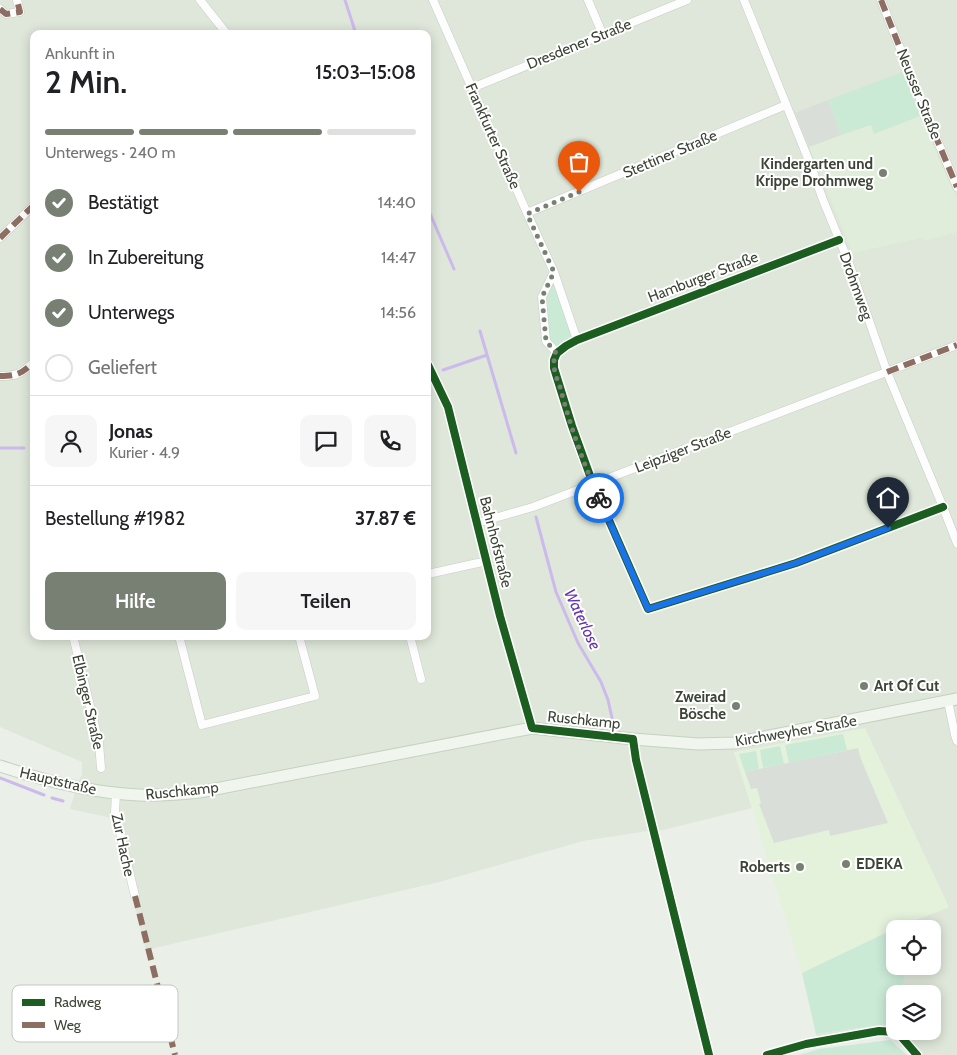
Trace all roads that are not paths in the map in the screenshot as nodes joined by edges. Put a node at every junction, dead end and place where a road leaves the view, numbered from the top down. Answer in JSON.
{"nodes":[{"id":1,"x":3,"y":0,"type":"edge"},
{"id":2,"x":17,"y":0,"type":"edge"},
{"id":3,"x":200,"y":0,"type":"edge"},
{"id":4,"x":433,"y":0,"type":"edge"},
{"id":5,"x":588,"y":0,"type":"edge"},
{"id":6,"x":687,"y":0,"type":"edge"},
{"id":7,"x":744,"y":0,"type":"edge"},
{"id":8,"x":881,"y":0,"type":"edge"},
{"id":9,"x":0,"y":6,"type":"edge"},
{"id":10,"x":0,"y":9,"type":"edge"},
{"id":11,"x":224,"y":30,"type":"edge"},
{"id":12,"x":603,"y":35,"type":"junction"},
{"id":13,"x":472,"y":88,"type":"junction"},
{"id":14,"x":786,"y":105,"type":"junction"},
{"id":15,"x":957,"y":187,"type":"edge"},
{"id":16,"x":30,"y":209,"type":"edge"},
{"id":17,"x":527,"y":214,"type":"junction"},
{"id":18,"x":0,"y":238,"type":"edge"},
{"id":19,"x":839,"y":240,"type":"junction"},
{"id":20,"x":554,"y":272,"type":"junction"},
{"id":21,"x":577,"y":340,"type":"junction"},
{"id":22,"x":957,"y":345,"type":"edge"},
{"id":23,"x":556,"y":353,"type":"junction"},
{"id":24,"x":30,"y":365,"type":"edge"},
{"id":25,"x":431,"y":371,"type":"edge"},
{"id":26,"x":887,"y":372,"type":"junction"},
{"id":27,"x":0,"y":376,"type":"edge"},
{"id":28,"x":592,"y":484,"type":"junction"},
{"id":29,"x":943,"y":507,"type":"junction"},
{"id":30,"x":477,"y":523,"type":"junction"},
{"id":31,"x":957,"y":543,"type":"edge"},
{"id":32,"x":487,"y":561,"type":"junction"},
{"id":33,"x":431,"y":573,"type":"edge"},
{"id":34,"x":74,"y":640,"type":"edge"},
{"id":35,"x":180,"y":640,"type":"edge"},
{"id":36,"x":300,"y":640,"type":"edge"},
{"id":37,"x":411,"y":640,"type":"edge"},
{"id":38,"x":421,"y":679,"type":"dead end"},
{"id":39,"x":953,"y":700,"type":"edge"},
{"id":40,"x":532,"y":728,"type":"junction"},
{"id":41,"x":633,"y":739,"type":"junction"},
{"id":42,"x":957,"y":741,"type":"edge"},
{"id":43,"x":0,"y":766,"type":"edge"},
{"id":44,"x":101,"y":768,"type":"dead end"},
{"id":45,"x":116,"y":793,"type":"junction"},
{"id":46,"x":650,"y":815,"type":"dead end"},
{"id":47,"x":135,"y":896,"type":"dead end"}],
"edges":[{"from":1,"to":9,"type":"street"},
{"from":2,"to":10,"type":"street"},
{"from":3,"to":11,"type":"street"},
{"from":4,"to":13,"type":"street","name":"Frankfurter Straße"},
{"from":5,"to":12,"type":"street"},
{"from":6,"to":12,"type":"street","name":"Dresdener Straße"},
{"from":7,"to":14,"type":"street","name":"Drohmweg"},
{"from":8,"to":15,"type":"street","name":"Neusser Straße"},
{"from":12,"to":13,"type":"street","name":"Dresdener Straße"},
{"from":13,"to":17,"type":"street","name":"Frankfurter Straße"},
{"from":14,"to":17,"type":"street","name":"Stettiner Straße"},
{"from":14,"to":19,"type":"street","name":"Drohmweg"},
{"from":16,"to":18,"type":"street"},
{"from":17,"to":20,"type":"street","name":"Frankfurter Straße"},
{"from":19,"to":21,"type":"street","name":"Hamburger Straße"},
{"from":19,"to":26,"type":"street","name":"Drohmweg"},
{"from":20,"to":21,"type":"street","name":"Frankfurter Straße"},
{"from":20,"to":23,"type":"street"},
{"from":21,"to":23,"type":"street"},
{"from":22,"to":26,"type":"street","name":"Leipziger Straße"},
{"from":23,"to":28,"type":"street"},
{"from":24,"to":27,"type":"street"},
{"from":25,"to":30,"type":"street","name":"Bahnhofstraße"},
{"from":26,"to":28,"type":"street","name":"Leipziger Straße"},
{"from":26,"to":29,"type":"street","name":"Drohmweg"},
{"from":28,"to":29,"type":"street"},
{"from":28,"to":30,"type":"street","name":"Leipziger Straße"},
{"from":29,"to":31,"type":"street","name":"Drohmweg"},
{"from":30,"to":32,"type":"street","name":"Bahnhofstraße"},
{"from":32,"to":33,"type":"street"},
{"from":32,"to":40,"type":"street","name":"Bahnhofstraße"},
{"from":34,"to":44,"type":"street","name":"Elbinger Straße"},
{"from":35,"to":36,"type":"street"},
{"from":37,"to":38,"type":"street"},
{"from":39,"to":41,"type":"main road","name":"Kirchweyher Straße"},
{"from":39,"to":42,"type":"street"},
{"from":40,"to":41,"type":"main road","name":"Ruschkamp"},
{"from":40,"to":45,"type":"main road","name":"Ruschkamp"},
{"from":41,"to":46,"type":"street"},
{"from":43,"to":45,"type":"main road","name":"Hauptstraße"},
{"from":45,"to":47,"type":"street","name":"Zur Hache"}]}
